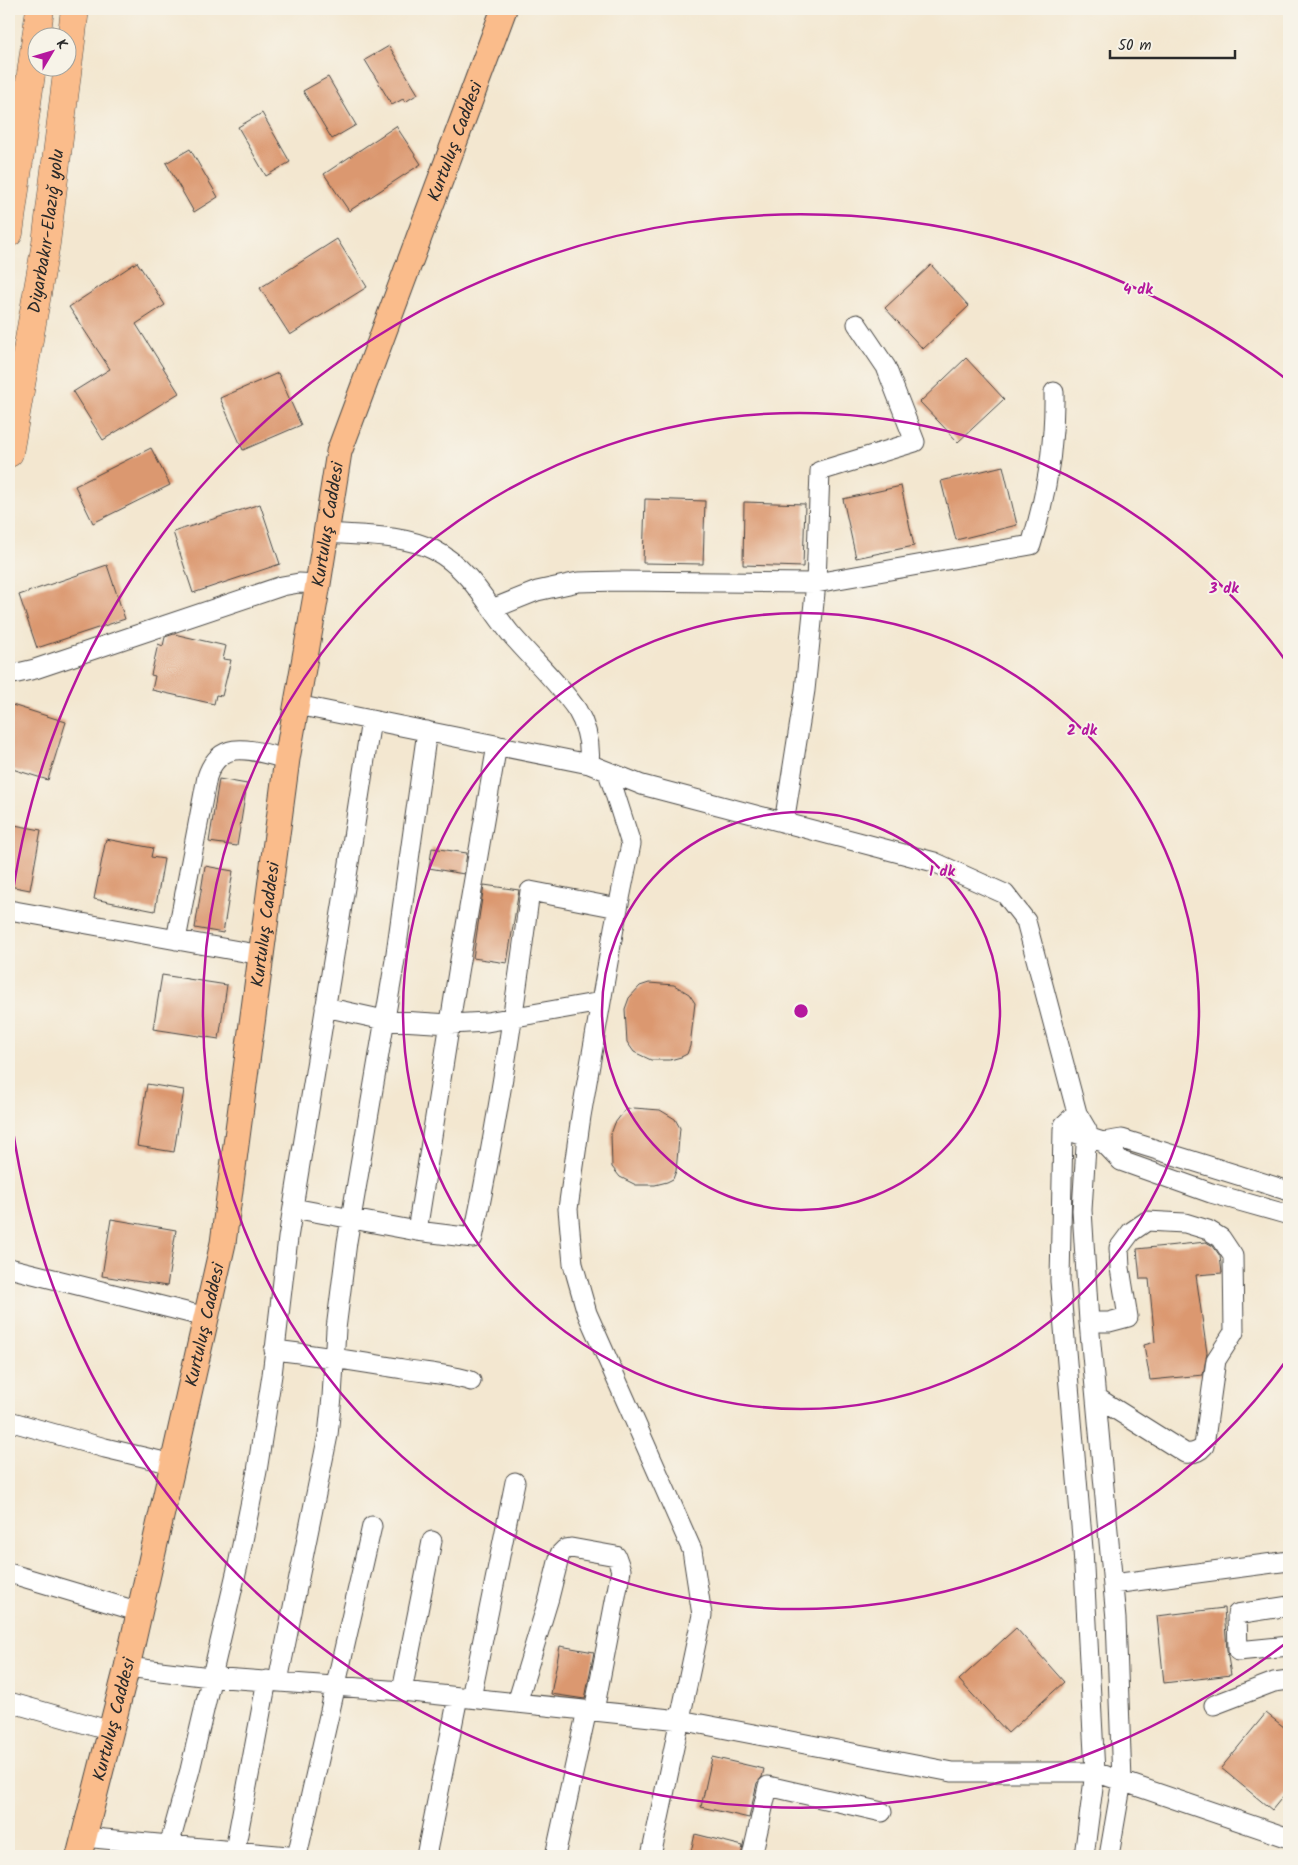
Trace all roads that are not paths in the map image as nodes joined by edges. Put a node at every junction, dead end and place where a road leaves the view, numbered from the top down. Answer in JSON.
{"nodes":[{"id":1,"x":40,"y":9,"type":"edge"},
{"id":2,"x":75,"y":9,"type":"edge"},
{"id":3,"x":504,"y":9,"type":"edge"},
{"id":4,"x":9,"y":233,"type":"edge"},
{"id":5,"x":857,"y":324,"type":"dead end"},
{"id":6,"x":1054,"y":392,"type":"dead end"},
{"id":7,"x":9,"y":453,"type":"edge"},
{"id":8,"x":326,"y":533,"type":"junction"},
{"id":9,"x":816,"y":583,"type":"junction"},
{"id":10,"x":318,"y":584,"type":"junction"},
{"id":11,"x":492,"y":609,"type":"junction"},
{"id":12,"x":9,"y":675,"type":"edge"},
{"id":13,"x":297,"y":705,"type":"junction"},
{"id":14,"x":370,"y":720,"type":"junction"},
{"id":15,"x":427,"y":731,"type":"junction"},
{"id":16,"x":497,"y":746,"type":"junction"},
{"id":17,"x":287,"y":759,"type":"junction"},
{"id":18,"x":589,"y":764,"type":"junction"},
{"id":19,"x":608,"y":772,"type":"junction"},
{"id":20,"x":784,"y":823,"type":"junction"},
{"id":21,"x":618,"y":908,"type":"junction"},
{"id":22,"x":9,"y":910,"type":"edge"},
{"id":23,"x":176,"y":940,"type":"junction"},
{"id":24,"x":261,"y":955,"type":"junction"},
{"id":25,"x":601,"y":1002,"type":"junction"},
{"id":26,"x":325,"y":1007,"type":"junction"},
{"id":27,"x":513,"y":1018,"type":"junction"},
{"id":28,"x":384,"y":1020,"type":"junction"},
{"id":29,"x":450,"y":1024,"type":"junction"},
{"id":30,"x":1076,"y":1113,"type":"junction"},
{"id":31,"x":1063,"y":1129,"type":"junction"},
{"id":32,"x":1095,"y":1140,"type":"junction"},
{"id":33,"x":1289,"y":1191,"type":"edge"},
{"id":34,"x":293,"y":1208,"type":"junction"},
{"id":35,"x":1289,"y":1215,"type":"edge"},
{"id":36,"x":351,"y":1219,"type":"junction"},
{"id":37,"x":416,"y":1231,"type":"junction"},
{"id":38,"x":9,"y":1268,"type":"edge"},
{"id":39,"x":206,"y":1317,"type":"junction"},
{"id":40,"x":1089,"y":1322,"type":"junction"},
{"id":41,"x":274,"y":1350,"type":"junction"},
{"id":42,"x":335,"y":1357,"type":"junction"},
{"id":43,"x":471,"y":1381,"type":"dead end"},
{"id":44,"x":1096,"y":1397,"type":"junction"},
{"id":45,"x":9,"y":1422,"type":"edge"},
{"id":46,"x":173,"y":1464,"type":"junction"},
{"id":47,"x":516,"y":1482,"type":"dead end"},
{"id":48,"x":372,"y":1526,"type":"dead end"},
{"id":49,"x":432,"y":1541,"type":"dead end"},
{"id":50,"x":1289,"y":1561,"type":"edge"},
{"id":51,"x":9,"y":1573,"type":"edge"},
{"id":52,"x":1113,"y":1584,"type":"junction"},
{"id":53,"x":1289,"y":1606,"type":"edge"},
{"id":54,"x":140,"y":1612,"type":"junction"},
{"id":55,"x":1289,"y":1646,"type":"edge"},
{"id":56,"x":127,"y":1667,"type":"junction"},
{"id":57,"x":210,"y":1677,"type":"junction"},
{"id":58,"x":1289,"y":1680,"type":"edge"},
{"id":59,"x":273,"y":1681,"type":"junction"},
{"id":60,"x":335,"y":1686,"type":"junction"},
{"id":61,"x":402,"y":1691,"type":"junction"},
{"id":62,"x":464,"y":1697,"type":"junction"},
{"id":63,"x":9,"y":1702,"type":"edge"},
{"id":64,"x":517,"y":1703,"type":"junction"},
{"id":65,"x":1214,"y":1705,"type":"dead end"},
{"id":66,"x":590,"y":1711,"type":"junction"},
{"id":67,"x":680,"y":1720,"type":"junction"},
{"id":68,"x":111,"y":1731,"type":"junction"},
{"id":69,"x":1095,"y":1772,"type":"junction"},
{"id":70,"x":1122,"y":1780,"type":"junction"},
{"id":71,"x":882,"y":1812,"type":"dead end"},
{"id":72,"x":1289,"y":1838,"type":"edge"},
{"id":73,"x":170,"y":1846,"type":"junction"},
{"id":74,"x":81,"y":1847,"type":"edge"},
{"id":75,"x":235,"y":1850,"type":"junction"},
{"id":76,"x":288,"y":1856,"type":"edge"},
{"id":77,"x":297,"y":1856,"type":"edge"},
{"id":78,"x":426,"y":1856,"type":"edge"},
{"id":79,"x":555,"y":1856,"type":"edge"},
{"id":80,"x":651,"y":1856,"type":"edge"},
{"id":81,"x":752,"y":1856,"type":"edge"},
{"id":82,"x":1084,"y":1856,"type":"edge"},
{"id":83,"x":1109,"y":1856,"type":"edge"}],
"edges":[{"from":1,"to":4,"type":"highway","name":"Diyarbakır-Elazığ yolu"},
{"from":2,"to":7,"type":"highway","name":"Diyarbakır-Elazığ yolu"},
{"from":3,"to":8,"type":"main road","name":"Kurtuluş Caddesi"},
{"from":5,"to":9,"type":"street"},
{"from":6,"to":9,"type":"street"},
{"from":8,"to":10,"type":"main road","name":"Kurtuluş Caddesi"},
{"from":8,"to":11,"type":"street"},
{"from":9,"to":11,"type":"street"},
{"from":9,"to":20,"type":"street"},
{"from":10,"to":12,"type":"street"},
{"from":10,"to":13,"type":"main road","name":"Kurtuluş Caddesi"},
{"from":11,"to":18,"type":"street"},
{"from":13,"to":14,"type":"street"},
{"from":13,"to":17,"type":"main road","name":"Kurtuluş Caddesi"},
{"from":14,"to":15,"type":"street"},
{"from":14,"to":26,"type":"street"},
{"from":15,"to":16,"type":"street"},
{"from":15,"to":28,"type":"street"},
{"from":16,"to":18,"type":"street"},
{"from":16,"to":29,"type":"street"},
{"from":17,"to":23,"type":"street"},
{"from":17,"to":24,"type":"main road","name":"Kurtuluş Caddesi"},
{"from":18,"to":19,"type":"street"},
{"from":19,"to":20,"type":"street"},
{"from":19,"to":21,"type":"street"},
{"from":20,"to":30,"type":"street"},
{"from":21,"to":25,"type":"street"},
{"from":21,"to":27,"type":"street"},
{"from":22,"to":23,"type":"street"},
{"from":23,"to":24,"type":"street"},
{"from":24,"to":39,"type":"main road","name":"Kurtuluş Caddesi"},
{"from":25,"to":27,"type":"street"},
{"from":25,"to":67,"type":"street"},
{"from":26,"to":28,"type":"street"},
{"from":26,"to":34,"type":"street"},
{"from":27,"to":29,"type":"street"},
{"from":27,"to":37,"type":"street"},
{"from":28,"to":29,"type":"street"},
{"from":28,"to":36,"type":"street"},
{"from":29,"to":37,"type":"street"},
{"from":30,"to":31,"type":"street"},
{"from":30,"to":32,"type":"street"},
{"from":31,"to":32,"type":"street"},
{"from":31,"to":69,"type":"street"},
{"from":32,"to":33,"type":"street"},
{"from":32,"to":35,"type":"street"},
{"from":32,"to":40,"type":"street"},
{"from":34,"to":36,"type":"street"},
{"from":34,"to":41,"type":"street"},
{"from":36,"to":37,"type":"street"},
{"from":36,"to":42,"type":"street"},
{"from":38,"to":39,"type":"street"},
{"from":39,"to":46,"type":"main road","name":"Kurtuluş Caddesi"},
{"from":40,"to":44,"type":"street"},
{"from":40,"to":44,"type":"street"},
{"from":41,"to":42,"type":"street"},
{"from":41,"to":57,"type":"street"},
{"from":42,"to":43,"type":"street"},
{"from":42,"to":59,"type":"street"},
{"from":44,"to":52,"type":"street"},
{"from":45,"to":46,"type":"street"},
{"from":46,"to":54,"type":"main road","name":"Kurtuluş Caddesi"},
{"from":47,"to":62,"type":"street"},
{"from":48,"to":60,"type":"street"},
{"from":49,"to":61,"type":"street"},
{"from":50,"to":52,"type":"street"},
{"from":51,"to":54,"type":"street"},
{"from":52,"to":70,"type":"street"},
{"from":53,"to":55,"type":"street"},
{"from":54,"to":56,"type":"main road","name":"Kurtuluş Caddesi"},
{"from":56,"to":57,"type":"street"},
{"from":56,"to":68,"type":"main road","name":"Kurtuluş Caddesi"},
{"from":57,"to":59,"type":"street"},
{"from":57,"to":73,"type":"street"},
{"from":58,"to":65,"type":"street"},
{"from":59,"to":60,"type":"street"},
{"from":59,"to":75,"type":"street"},
{"from":60,"to":61,"type":"street"},
{"from":60,"to":77,"type":"street"},
{"from":61,"to":62,"type":"street"},
{"from":62,"to":64,"type":"street"},
{"from":62,"to":78,"type":"street"},
{"from":63,"to":68,"type":"street"},
{"from":64,"to":66,"type":"street"},
{"from":64,"to":66,"type":"street"},
{"from":66,"to":67,"type":"street"},
{"from":66,"to":79,"type":"street"},
{"from":67,"to":69,"type":"street"},
{"from":67,"to":80,"type":"street"},
{"from":68,"to":74,"type":"main road","name":"Kurtuluş Caddesi"},
{"from":69,"to":70,"type":"street"},
{"from":69,"to":82,"type":"street"},
{"from":70,"to":72,"type":"street"},
{"from":70,"to":83,"type":"street"},
{"from":71,"to":81,"type":"street"},
{"from":73,"to":74,"type":"street"},
{"from":73,"to":75,"type":"street"},
{"from":75,"to":76,"type":"street"}]}
